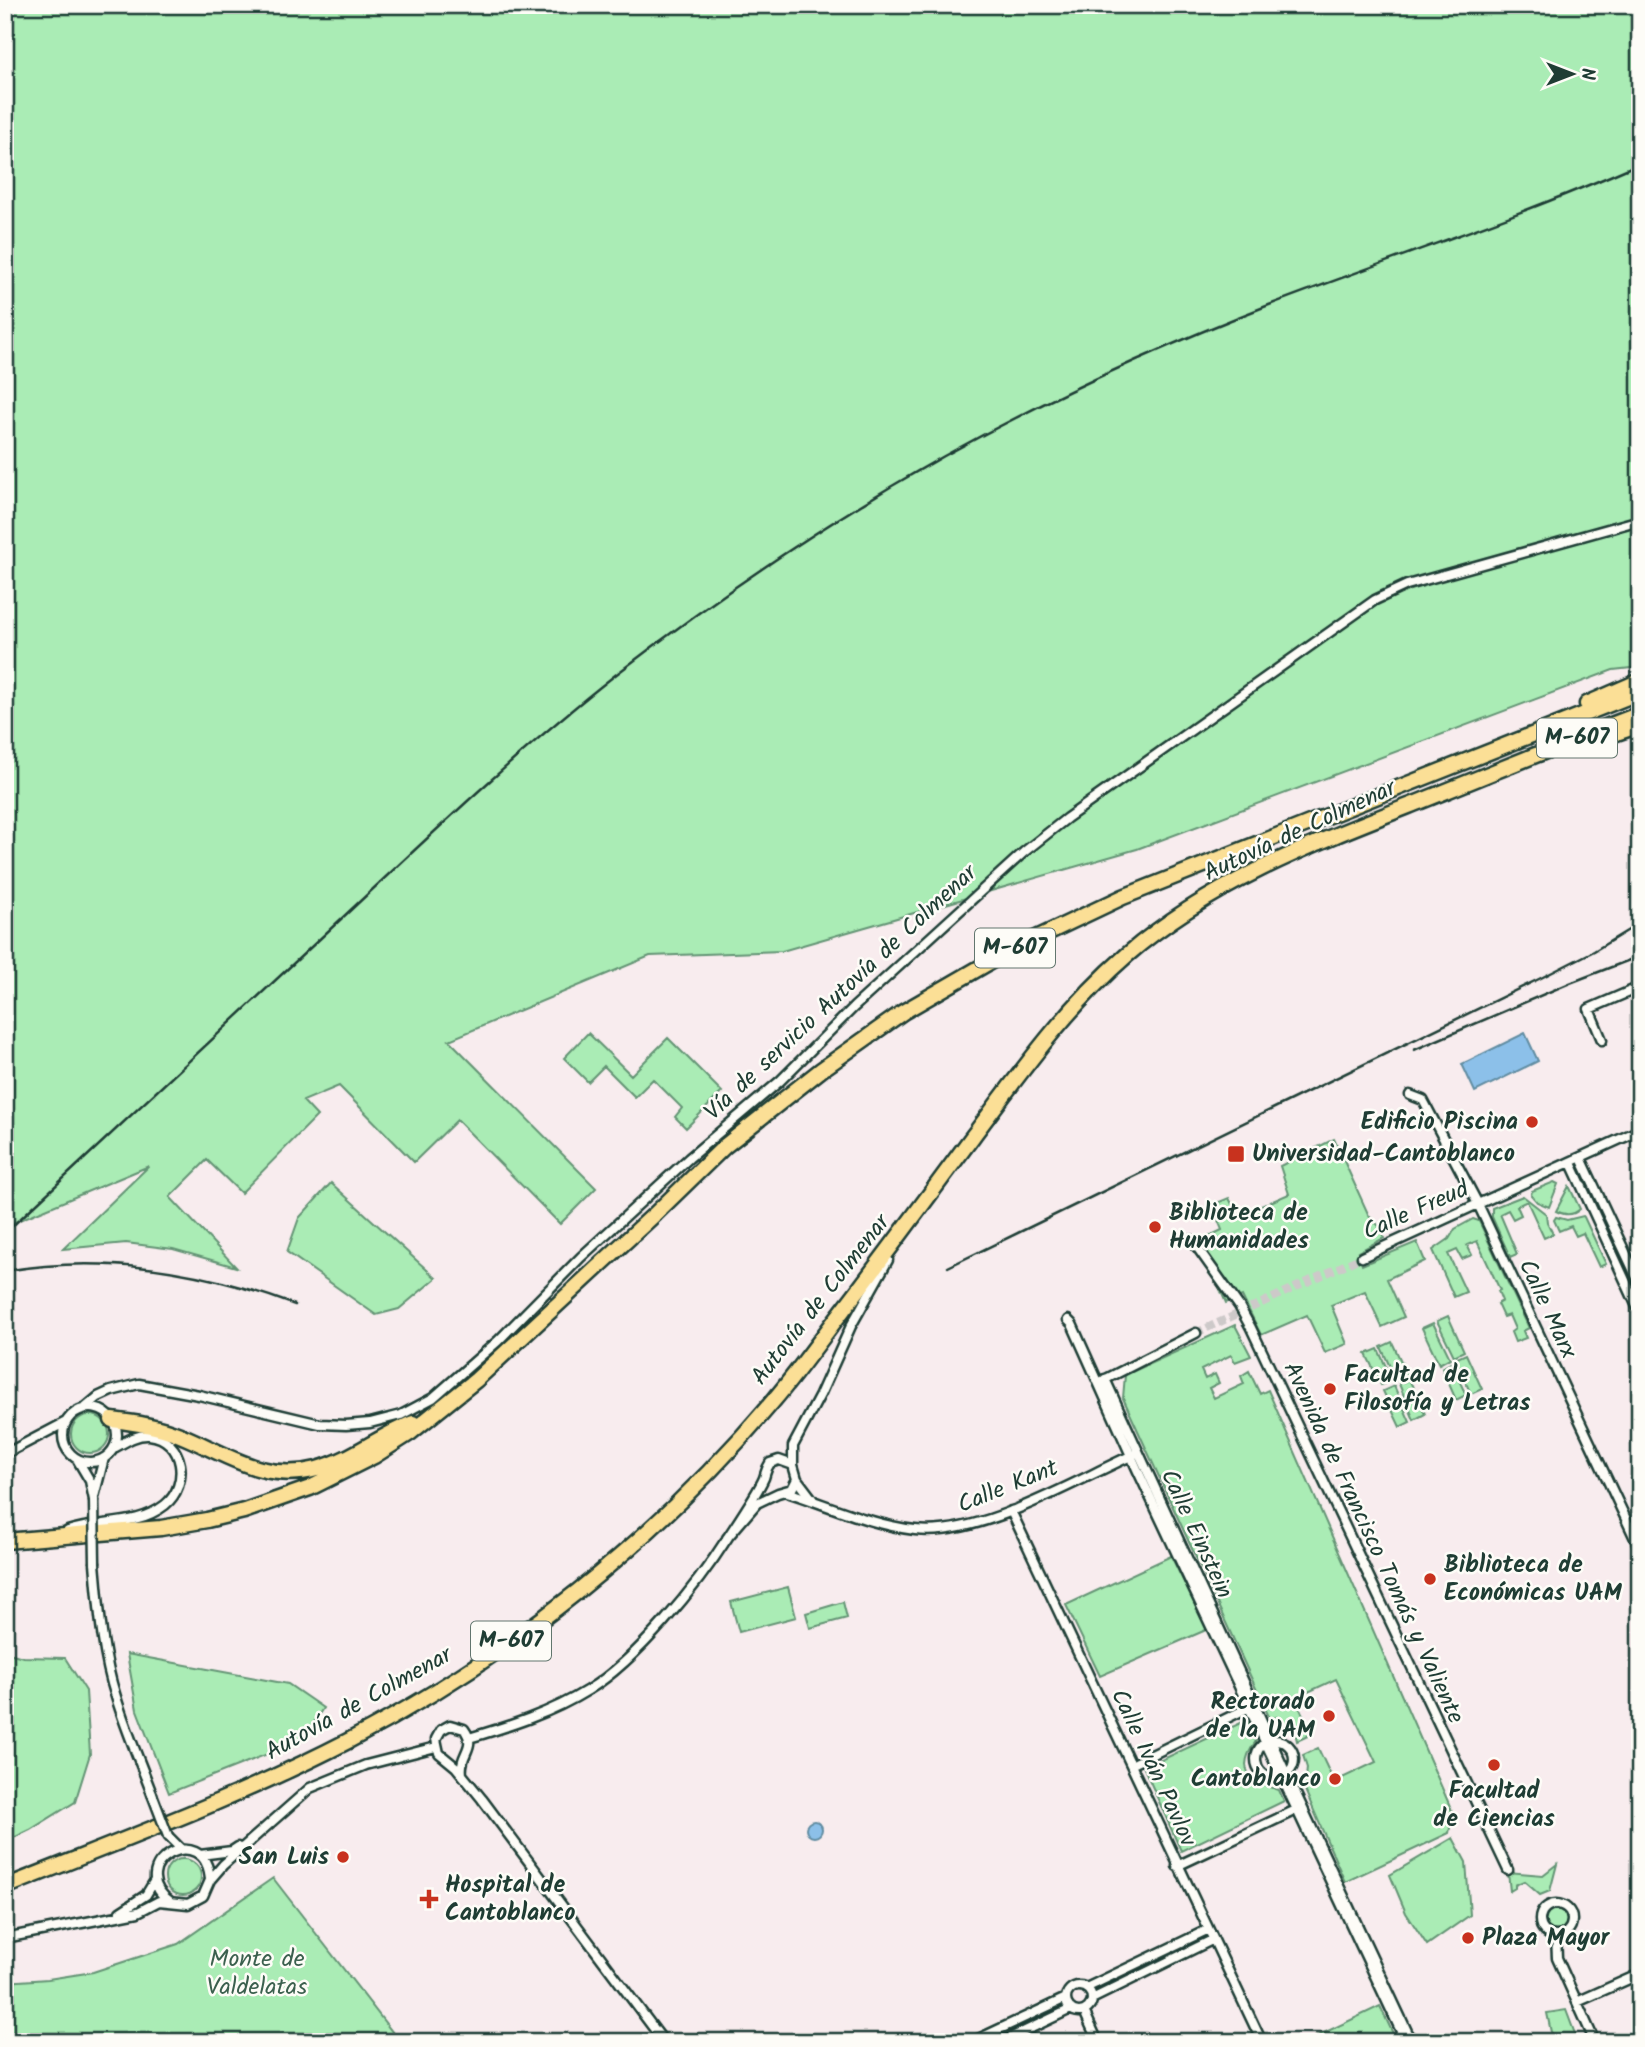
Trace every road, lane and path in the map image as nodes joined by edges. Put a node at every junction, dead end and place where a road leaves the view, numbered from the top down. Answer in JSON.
{"nodes":[{"id":1,"x":1640,"y":520,"type":"edge"},
{"id":2,"x":1640,"y":681,"type":"edge"},
{"id":3,"x":1640,"y":692,"type":"edge"},
{"id":4,"x":1640,"y":713,"type":"edge"},
{"id":5,"x":1640,"y":725,"type":"edge"},
{"id":6,"x":1535,"y":732,"type":"junction"},
{"id":7,"x":1514,"y":763,"type":"junction"},
{"id":8,"x":1640,"y":987,"type":"edge"},
{"id":9,"x":1602,"y":1040,"type":"dead end"},
{"id":10,"x":1410,"y":1095,"type":"dead end"},
{"id":11,"x":1640,"y":1130,"type":"edge"},
{"id":12,"x":1581,"y":1158,"type":"junction"},
{"id":13,"x":1571,"y":1163,"type":"junction"},
{"id":14,"x":1478,"y":1204,"type":"junction"},
{"id":15,"x":900,"y":1236,"type":"junction"},
{"id":16,"x":1192,"y":1240,"type":"dead end"},
{"id":17,"x":1362,"y":1257,"type":"tunnel mouth"},
{"id":18,"x":1640,"y":1284,"type":"edge"},
{"id":19,"x":1640,"y":1313,"type":"edge"},
{"id":20,"x":1068,"y":1320,"type":"dead end"},
{"id":21,"x":1196,"y":1333,"type":"tunnel mouth"},
{"id":22,"x":1102,"y":1380,"type":"junction"},
{"id":23,"x":85,"y":1408,"type":"junction"},
{"id":24,"x":431,"y":1417,"type":"junction"},
{"id":25,"x":113,"y":1420,"type":"junction"},
{"id":26,"x":66,"y":1422,"type":"junction"},
{"id":27,"x":114,"y":1447,"type":"junction"},
{"id":28,"x":5,"y":1454,"type":"edge"},
{"id":29,"x":1134,"y":1454,"type":"junction"},
{"id":30,"x":104,"y":1458,"type":"junction"},
{"id":31,"x":77,"y":1459,"type":"junction"},
{"id":32,"x":793,"y":1465,"type":"junction"},
{"id":33,"x":764,"y":1477,"type":"junction"},
{"id":34,"x":797,"y":1479,"type":"junction"},
{"id":35,"x":782,"y":1492,"type":"junction"},
{"id":36,"x":93,"y":1500,"type":"junction"},
{"id":37,"x":813,"y":1500,"type":"junction"},
{"id":38,"x":1010,"y":1511,"type":"junction"},
{"id":39,"x":52,"y":1537,"type":"junction"},
{"id":40,"x":727,"y":1538,"type":"junction"},
{"id":41,"x":5,"y":1541,"type":"edge"},
{"id":42,"x":1640,"y":1549,"type":"edge"},
{"id":43,"x":1252,"y":1706,"type":"junction"},
{"id":44,"x":469,"y":1738,"type":"junction"},
{"id":45,"x":1268,"y":1741,"type":"junction"},
{"id":46,"x":436,"y":1747,"type":"junction"},
{"id":47,"x":463,"y":1756,"type":"junction"},
{"id":48,"x":445,"y":1758,"type":"junction"},
{"id":49,"x":1130,"y":1765,"type":"junction"},
{"id":50,"x":462,"y":1774,"type":"junction"},
{"id":51,"x":1284,"y":1775,"type":"junction"},
{"id":52,"x":1299,"y":1809,"type":"junction"},
{"id":53,"x":168,"y":1836,"type":"junction"},
{"id":54,"x":249,"y":1840,"type":"junction"},
{"id":55,"x":181,"y":1849,"type":"junction"},
{"id":56,"x":166,"y":1855,"type":"junction"},
{"id":57,"x":201,"y":1855,"type":"junction"},
{"id":58,"x":1177,"y":1866,"type":"junction"},
{"id":59,"x":1508,"y":1870,"type":"dead end"},
{"id":60,"x":155,"y":1880,"type":"junction"},
{"id":61,"x":210,"y":1880,"type":"junction"},
{"id":62,"x":5,"y":1887,"type":"edge"},
{"id":63,"x":170,"y":1902,"type":"junction"},
{"id":64,"x":111,"y":1917,"type":"junction"},
{"id":65,"x":1207,"y":1930,"type":"junction"},
{"id":66,"x":1556,"y":1936,"type":"junction"},
{"id":67,"x":5,"y":1938,"type":"edge"},
{"id":68,"x":1212,"y":1940,"type":"junction"},
{"id":69,"x":1640,"y":1974,"type":"edge"},
{"id":70,"x":1086,"y":1989,"type":"junction"},
{"id":71,"x":1066,"y":1998,"type":"junction"},
{"id":72,"x":1092,"y":1999,"type":"junction"},
{"id":73,"x":1577,"y":2002,"type":"junction"},
{"id":74,"x":1071,"y":2009,"type":"junction"},
{"id":75,"x":1084,"y":2011,"type":"junction"},
{"id":76,"x":664,"y":2042,"type":"edge"},
{"id":77,"x":972,"y":2042,"type":"edge"},
{"id":78,"x":1002,"y":2042,"type":"edge"},
{"id":79,"x":1098,"y":2042,"type":"edge"},
{"id":80,"x":1262,"y":2042,"type":"edge"},
{"id":81,"x":1406,"y":2042,"type":"edge"},
{"id":82,"x":1412,"y":2042,"type":"edge"},
{"id":83,"x":1595,"y":2042,"type":"edge"}],
"edges":[{"from":1,"to":23,"type":"street","name":"Vía de servicio Autovía de Colmenar"},
{"from":2,"to":6,"type":"highway"},
{"from":3,"to":6,"type":"highway","name":"Autovía de Colmenar","number":"M-607"},
{"from":4,"to":7,"type":"highway","name":"Autovía de Colmenar","number":"M-607"},
{"from":5,"to":7,"type":"highway"},
{"from":6,"to":24,"type":"highway","name":"Autovía de Colmenar","number":"M-607"},
{"from":7,"to":15,"type":"highway","name":"Autovía de Colmenar","number":"M-607"},
{"from":8,"to":9,"type":"street"},
{"from":10,"to":14,"type":"street","name":"Calle Marx"},
{"from":11,"to":12,"type":"street","name":"Calle Freud"},
{"from":12,"to":13,"type":"street","name":"Calle Freud"},
{"from":12,"to":18,"type":"street"},
{"from":13,"to":14,"type":"street","name":"Calle Freud"},
{"from":13,"to":19,"type":"street"},
{"from":14,"to":17,"type":"street","name":"Calle Freud"},
{"from":14,"to":42,"type":"street","name":"Calle Marx"},
{"from":15,"to":32,"type":"street"},
{"from":15,"to":62,"type":"highway","name":"Autovía de Colmenar","number":"M-607"},
{"from":16,"to":59,"type":"street","name":"Avenida de Francisco Tomás y Valiente"},
{"from":20,"to":22,"type":"street","name":"Calle Einstein"},
{"from":21,"to":22,"type":"street"},
{"from":22,"to":29,"type":"street","name":"Calle Einstein"},
{"from":23,"to":25,"type":"street"},
{"from":23,"to":26,"type":"street"},
{"from":24,"to":25,"type":"highway"},
{"from":24,"to":39,"type":"highway","name":"Autovía de Colmenar","number":"M-607"},
{"from":25,"to":27,"type":"street"},
{"from":26,"to":28,"type":"street"},
{"from":26,"to":31,"type":"street"},
{"from":27,"to":30,"type":"street"},
{"from":27,"to":39,"type":"street"},
{"from":29,"to":38,"type":"street","name":"Calle Kant"},
{"from":29,"to":43,"type":"street","name":"Calle Einstein"},
{"from":30,"to":31,"type":"street"},
{"from":30,"to":36,"type":"street"},
{"from":31,"to":36,"type":"street"},
{"from":32,"to":33,"type":"street"},
{"from":32,"to":34,"type":"street"},
{"from":33,"to":35,"type":"street"},
{"from":33,"to":40,"type":"street"},
{"from":34,"to":35,"type":"street"},
{"from":34,"to":37,"type":"street"},
{"from":35,"to":37,"type":"street","name":"Calle Kant"},
{"from":35,"to":40,"type":"street"},
{"from":36,"to":53,"type":"street","bridge":true},
{"from":37,"to":38,"type":"street","name":"Calle Kant"},
{"from":38,"to":49,"type":"street","name":"Calle Iván Pavlov"},
{"from":39,"to":41,"type":"highway","name":"Autovía de Colmenar","number":"M-607"},
{"from":40,"to":44,"type":"street"},
{"from":43,"to":45,"type":"street","name":"Calle Einstein"},
{"from":43,"to":49,"type":"street"},
{"from":44,"to":46,"type":"street"},
{"from":44,"to":47,"type":"street"},
{"from":45,"to":51,"type":"street","name":"Calle Einstein"},
{"from":45,"to":51,"type":"street","name":"Calle Einstein"},
{"from":45,"to":51,"type":"street","name":"Calle Einstein"},
{"from":46,"to":48,"type":"street"},
{"from":46,"to":54,"type":"street"},
{"from":47,"to":48,"type":"street"},
{"from":47,"to":50,"type":"street"},
{"from":48,"to":50,"type":"street"},
{"from":49,"to":58,"type":"street","name":"Calle Iván Pavlov"},
{"from":50,"to":76,"type":"street"},
{"from":51,"to":52,"type":"street","name":"Calle Einstein"},
{"from":52,"to":58,"type":"street"},
{"from":52,"to":81,"type":"street","name":"Calle Einstein"},
{"from":52,"to":82,"type":"street","name":"Calle Einstein"},
{"from":53,"to":55,"type":"street"},
{"from":53,"to":56,"type":"street"},
{"from":54,"to":57,"type":"street"},
{"from":54,"to":61,"type":"street"},
{"from":55,"to":56,"type":"street"},
{"from":55,"to":57,"type":"street"},
{"from":56,"to":60,"type":"street"},
{"from":57,"to":61,"type":"street"},
{"from":58,"to":65,"type":"street","name":"Calle Iván Pavlov"},
{"from":60,"to":63,"type":"street"},
{"from":60,"to":64,"type":"street"},
{"from":61,"to":63,"type":"street"},
{"from":63,"to":64,"type":"street"},
{"from":64,"to":67,"type":"street"},
{"from":65,"to":68,"type":"street","name":"Calle Iván Pavlov"},
{"from":65,"to":70,"type":"street"},
{"from":66,"to":66,"type":"street"},
{"from":66,"to":73,"type":"street"},
{"from":68,"to":72,"type":"street"},
{"from":68,"to":80,"type":"street","name":"Calle Iván Pavlov"},
{"from":69,"to":73,"type":"street"},
{"from":70,"to":71,"type":"street"},
{"from":70,"to":72,"type":"street"},
{"from":71,"to":74,"type":"street"},
{"from":71,"to":77,"type":"street"},
{"from":72,"to":75,"type":"street"},
{"from":73,"to":83,"type":"street"},
{"from":74,"to":75,"type":"street"},
{"from":74,"to":78,"type":"street"},
{"from":75,"to":79,"type":"street"}]}
